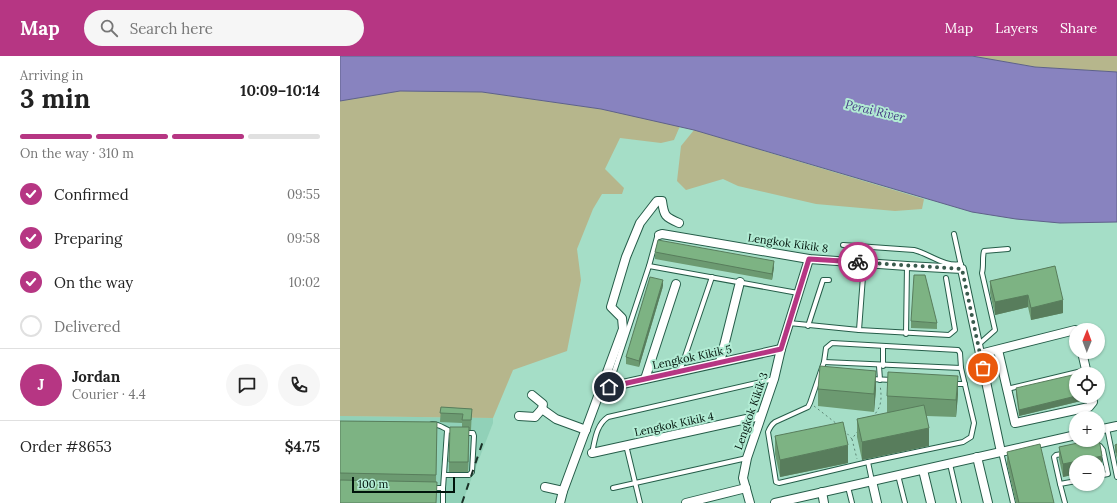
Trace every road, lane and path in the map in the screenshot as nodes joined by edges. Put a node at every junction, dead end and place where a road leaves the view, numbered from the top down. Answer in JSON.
{"nodes":[{"id":1,"x":679,"y":222,"type":"dead end"},
{"id":2,"x":954,"y":234,"type":"dead end"},
{"id":3,"x":659,"y":235,"type":"joint"},
{"id":4,"x":843,"y":245,"type":"dead end"},
{"id":5,"x":1008,"y":250,"type":"dead end"},
{"id":6,"x":809,"y":259,"type":"junction"},
{"id":7,"x":864,"y":263,"type":"junction"},
{"id":8,"x":649,"y":266,"type":"junction"},
{"id":9,"x":907,"y":266,"type":"junction"},
{"id":10,"x":962,"y":267,"type":"junction"},
{"id":11,"x":712,"y":277,"type":"junction"},
{"id":12,"x":946,"y":278,"type":"dead end"},
{"id":13,"x":829,"y":280,"type":"dead end"},
{"id":14,"x":740,"y":282,"type":"junction"},
{"id":15,"x":676,"y":284,"type":"dead end"},
{"id":16,"x":799,"y":293,"type":"junction"},
{"id":17,"x":789,"y":323,"type":"junction"},
{"id":18,"x":808,"y":326,"type":"junction"},
{"id":19,"x":859,"y":330,"type":"junction"},
{"id":20,"x":1069,"y":332,"type":"edge"},
{"id":21,"x":906,"y":334,"type":"junction"},
{"id":22,"x":978,"y":345,"type":"junction"},
{"id":23,"x":883,"y":346,"type":"junction"},
{"id":24,"x":781,"y":349,"type":"junction"},
{"id":25,"x":998,"y":350,"type":"junction"},
{"id":26,"x":980,"y":354,"type":"junction"},
{"id":27,"x":720,"y":362,"type":"junction"},
{"id":28,"x":824,"y":362,"type":"junction"},
{"id":29,"x":881,"y":366,"type":"junction"},
{"id":30,"x":961,"y":368,"type":"junction"},
{"id":31,"x":680,"y":371,"type":"junction"},
{"id":32,"x":820,"y":374,"type":"junction"},
{"id":33,"x":828,"y":375,"type":"edge"},
{"id":34,"x":1069,"y":376,"type":"edge"},
{"id":35,"x":865,"y":378,"type":"edge"},
{"id":36,"x":645,"y":379,"type":"junction"},
{"id":37,"x":774,"y":379,"type":"junction"},
{"id":38,"x":880,"y":380,"type":"junction"},
{"id":39,"x":895,"y":380,"type":"edge"},
{"id":40,"x":949,"y":384,"type":"edge"},
{"id":41,"x":965,"y":384,"type":"junction"},
{"id":42,"x":609,"y":387,"type":"joint"},
{"id":43,"x":1007,"y":389,"type":"junction"},
{"id":44,"x":532,"y":395,"type":"dead end"},
{"id":45,"x":1092,"y":403,"type":"edge"},
{"id":46,"x":810,"y":404,"type":"junction"},
{"id":47,"x":542,"y":408,"type":"junction"},
{"id":48,"x":519,"y":416,"type":"dead end"},
{"id":49,"x":760,"y":416,"type":"junction"},
{"id":50,"x":872,"y":417,"type":"edge"},
{"id":51,"x":429,"y":424,"type":"edge"},
{"id":52,"x":1117,"y":426,"type":"edge"},
{"id":53,"x":860,"y":428,"type":"edge"},
{"id":54,"x":1107,"y":428,"type":"joint"},
{"id":55,"x":586,"y":430,"type":"junction"},
{"id":56,"x":447,"y":431,"type":"junction"},
{"id":57,"x":1069,"y":437,"type":"edge"},
{"id":58,"x":852,"y":438,"type":"junction"},
{"id":59,"x":626,"y":445,"type":"junction"},
{"id":60,"x":1117,"y":446,"type":"edge"},
{"id":61,"x":1089,"y":448,"type":"edge"},
{"id":62,"x":1111,"y":448,"type":"junction"},
{"id":63,"x":1001,"y":452,"type":"junction"},
{"id":64,"x":1069,"y":452,"type":"edge"},
{"id":65,"x":592,"y":453,"type":"joint"},
{"id":66,"x":1104,"y":455,"type":"edge"},
{"id":67,"x":747,"y":458,"type":"junction"},
{"id":68,"x":977,"y":458,"type":"junction"},
{"id":69,"x":1105,"y":460,"type":"edge"},
{"id":70,"x":868,"y":462,"type":"junction"},
{"id":71,"x":950,"y":464,"type":"junction"},
{"id":72,"x":858,"y":465,"type":"junction"},
{"id":73,"x":923,"y":470,"type":"junction"},
{"id":74,"x":444,"y":475,"type":"junction"},
{"id":75,"x":898,"y":475,"type":"junction"},
{"id":76,"x":1105,"y":475,"type":"edge"},
{"id":77,"x":1117,"y":477,"type":"edge"},
{"id":78,"x":872,"y":481,"type":"junction"},
{"id":79,"x":1069,"y":482,"type":"edge"},
{"id":80,"x":636,"y":483,"type":"junction"},
{"id":81,"x":1060,"y":484,"type":"junction"},
{"id":82,"x":546,"y":487,"type":"dead end"},
{"id":83,"x":848,"y":487,"type":"junction"},
{"id":84,"x":424,"y":488,"type":"edge"},
{"id":85,"x":443,"y":488,"type":"junction"},
{"id":86,"x":613,"y":488,"type":"dead end"},
{"id":87,"x":746,"y":488,"type":"junction"},
{"id":88,"x":563,"y":491,"type":"junction"},
{"id":89,"x":822,"y":492,"type":"junction"},
{"id":90,"x":795,"y":501,"type":"edge"},
{"id":91,"x":443,"y":503,"type":"edge"},
{"id":92,"x":560,"y":503,"type":"edge"},
{"id":93,"x":640,"y":503,"type":"edge"},
{"id":94,"x":686,"y":503,"type":"edge"},
{"id":95,"x":750,"y":503,"type":"edge"},
{"id":96,"x":775,"y":503,"type":"edge"},
{"id":97,"x":824,"y":503,"type":"edge"},
{"id":98,"x":852,"y":503,"type":"edge"},
{"id":99,"x":877,"y":503,"type":"edge"},
{"id":100,"x":905,"y":503,"type":"edge"},
{"id":101,"x":931,"y":503,"type":"edge"},
{"id":102,"x":959,"y":503,"type":"edge"},
{"id":103,"x":988,"y":503,"type":"edge"},
{"id":104,"x":1013,"y":503,"type":"edge"},
{"id":105,"x":1065,"y":503,"type":"edge"}],
"edges":[{"from":1,"to":55,"type":"street"},
{"from":2,"to":10,"type":"lane"},
{"from":3,"to":6,"type":"street","name":"Lengkok Kikik 8"},
{"from":3,"to":8,"type":"lane"},
{"from":4,"to":10,"type":"lane"},
{"from":5,"to":22,"type":"lane"},
{"from":6,"to":7,"type":"street","name":"Lengkok Kikik 8"},
{"from":6,"to":16,"type":"street","name":"Lengkok Kikik 3"},
{"from":7,"to":9,"type":"street","name":"Lengkok Kikik 8"},
{"from":7,"to":19,"type":"lane"},
{"from":8,"to":11,"type":"lane"},
{"from":8,"to":42,"type":"lane"},
{"from":9,"to":10,"type":"street","name":"Lengkok Kikik 8"},
{"from":9,"to":21,"type":"lane"},
{"from":10,"to":22,"type":"street"},
{"from":11,"to":14,"type":"lane"},
{"from":11,"to":31,"type":"lane"},
{"from":12,"to":21,"type":"lane"},
{"from":13,"to":18,"type":"lane"},
{"from":14,"to":16,"type":"lane"},
{"from":14,"to":27,"type":"street"},
{"from":15,"to":36,"type":"street"},
{"from":16,"to":17,"type":"street","name":"Lengkok Kikik 3"},
{"from":17,"to":18,"type":"lane"},
{"from":17,"to":24,"type":"street","name":"Lengkok Kikik 3"},
{"from":18,"to":19,"type":"lane"},
{"from":19,"to":21,"type":"lane"},
{"from":20,"to":25,"type":"street"},
{"from":22,"to":26,"type":"street"},
{"from":23,"to":28,"type":"lane"},
{"from":23,"to":29,"type":"lane"},
{"from":23,"to":30,"type":"lane"},
{"from":24,"to":27,"type":"street","name":"Lengkok Kikik 5"},
{"from":24,"to":37,"type":"street","name":"Lengkok Kikik 3"},
{"from":25,"to":26,"type":"street"},
{"from":25,"to":43,"type":"street"},
{"from":26,"to":63,"type":"street"},
{"from":27,"to":31,"type":"street","name":"Lengkok Kikik 5"},
{"from":28,"to":29,"type":"lane"},
{"from":28,"to":32,"type":"lane"},
{"from":29,"to":30,"type":"lane"},
{"from":29,"to":38,"type":"lane"},
{"from":30,"to":41,"type":"lane"},
{"from":31,"to":36,"type":"street","name":"Lengkok Kikik 5"},
{"from":32,"to":33,"type":"lane"},
{"from":32,"to":46,"type":"lane"},
{"from":34,"to":43,"type":"lane"},
{"from":35,"to":38,"type":"lane"},
{"from":36,"to":42,"type":"street","name":"Lengkok Kikik 5"},
{"from":37,"to":49,"type":"street","name":"Lengkok Kikik 3"},
{"from":37,"to":65,"type":"lane"},
{"from":38,"to":39,"type":"lane"},
{"from":38,"to":50,"type":"path"},
{"from":40,"to":41,"type":"lane"},
{"from":41,"to":70,"type":"lane"},
{"from":43,"to":45,"type":"street"},
{"from":44,"to":47,"type":"street"},
{"from":46,"to":58,"type":"path"},
{"from":46,"to":72,"type":"lane"},
{"from":47,"to":48,"type":"street"},
{"from":47,"to":55,"type":"street"},
{"from":49,"to":59,"type":"street","name":"Lengkok Kikik 4"},
{"from":49,"to":67,"type":"street","name":"Lengkok Kikik 3"},
{"from":51,"to":56,"type":"lane"},
{"from":52,"to":54,"type":"street"},
{"from":53,"to":58,"type":"path"},
{"from":54,"to":62,"type":"lane"},
{"from":55,"to":88,"type":"street"},
{"from":56,"to":74,"type":"lane"},
{"from":56,"to":74,"type":"lane"},
{"from":57,"to":63,"type":"street"},
{"from":58,"to":72,"type":"path"},
{"from":59,"to":65,"type":"street","name":"Lengkok Kikik 4"},
{"from":59,"to":80,"type":"lane"},
{"from":60,"to":62,"type":"lane"},
{"from":61,"to":66,"type":"lane"},
{"from":62,"to":77,"type":"lane"},
{"from":63,"to":68,"type":"street"},
{"from":63,"to":104,"type":"lane"},
{"from":64,"to":81,"type":"lane"},
{"from":67,"to":80,"type":"lane"},
{"from":67,"to":87,"type":"street","name":"Lengkok Kikik 3"},
{"from":68,"to":71,"type":"street"},
{"from":68,"to":103,"type":"street"},
{"from":69,"to":76,"type":"lane"},
{"from":70,"to":72,"type":"lane"},
{"from":70,"to":78,"type":"lane"},
{"from":71,"to":73,"type":"street"},
{"from":71,"to":102,"type":"lane"},
{"from":73,"to":75,"type":"street"},
{"from":73,"to":101,"type":"street"},
{"from":74,"to":85,"type":"lane"},
{"from":75,"to":78,"type":"street"},
{"from":75,"to":100,"type":"lane"},
{"from":78,"to":83,"type":"street"},
{"from":78,"to":99,"type":"street"},
{"from":79,"to":81,"type":"lane"},
{"from":80,"to":86,"type":"lane"},
{"from":80,"to":93,"type":"lane"},
{"from":81,"to":105,"type":"lane"},
{"from":82,"to":88,"type":"street"},
{"from":83,"to":89,"type":"street"},
{"from":83,"to":98,"type":"lane"},
{"from":84,"to":85,"type":"lane"},
{"from":85,"to":91,"type":"lane"},
{"from":87,"to":94,"type":"street"},
{"from":87,"to":95,"type":"street","name":"Lengkok Kikik 3"},
{"from":88,"to":92,"type":"street"},
{"from":89,"to":90,"type":"street"},
{"from":89,"to":97,"type":"street"},
{"from":90,"to":96,"type":"street"}]}
